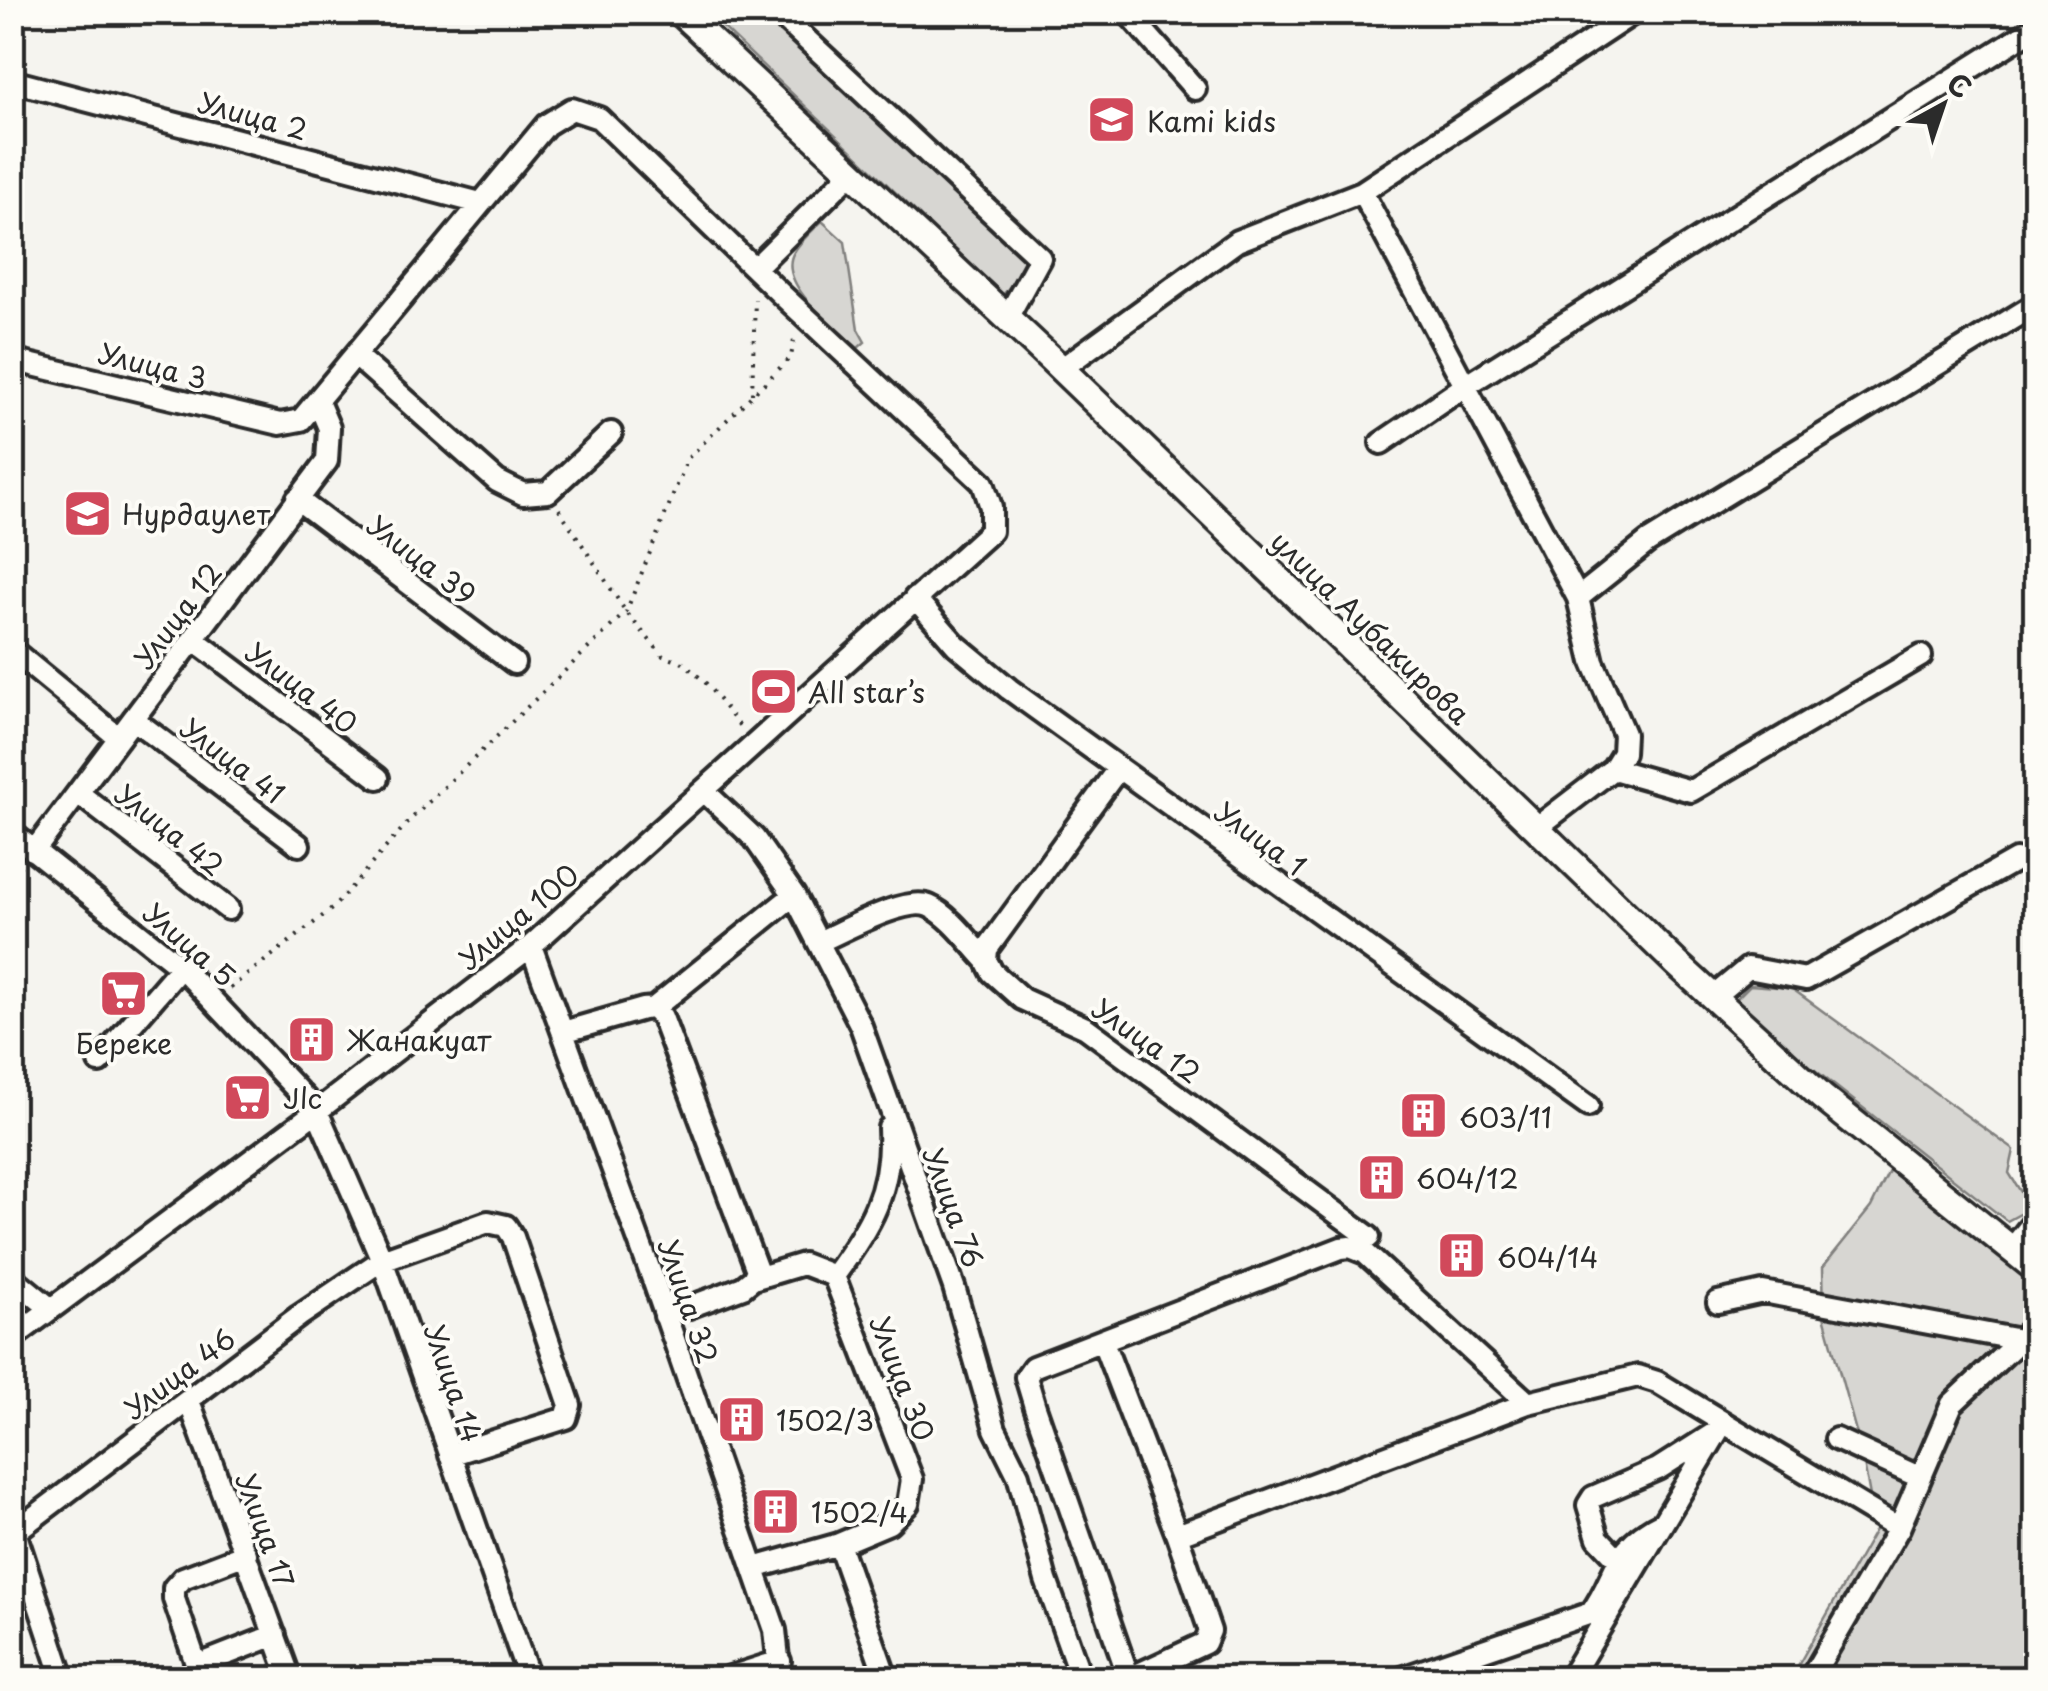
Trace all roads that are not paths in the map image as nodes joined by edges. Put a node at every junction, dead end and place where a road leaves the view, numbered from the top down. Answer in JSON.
{"nodes":[{"id":1,"x":680,"y":12,"type":"edge"},
{"id":2,"x":777,"y":12,"type":"edge"},
{"id":3,"x":1127,"y":12,"type":"edge"},
{"id":4,"x":1635,"y":12,"type":"edge"},
{"id":5,"x":2036,"y":26,"type":"edge"},
{"id":6,"x":12,"y":80,"type":"edge"},
{"id":7,"x":1195,"y":89,"type":"dead end"},
{"id":8,"x":852,"y":172,"type":"junction"},
{"id":9,"x":1362,"y":192,"type":"junction"},
{"id":10,"x":480,"y":203,"type":"junction"},
{"id":11,"x":756,"y":268,"type":"junction"},
{"id":12,"x":2036,"y":304,"type":"edge"},
{"id":13,"x":1007,"y":318,"type":"junction"},
{"id":14,"x":356,"y":356,"type":"junction"},
{"id":15,"x":12,"y":360,"type":"edge"},
{"id":16,"x":1060,"y":368,"type":"junction"},
{"id":17,"x":1465,"y":386,"type":"junction"},
{"id":18,"x":318,"y":402,"type":"junction"},
{"id":19,"x":611,"y":433,"type":"dead end"},
{"id":20,"x":1381,"y":443,"type":"dead end"},
{"id":21,"x":298,"y":499,"type":"junction"},
{"id":22,"x":916,"y":598,"type":"junction"},
{"id":23,"x":1578,"y":598,"type":"junction"},
{"id":24,"x":193,"y":639,"type":"junction"},
{"id":25,"x":12,"y":650,"type":"edge"},
{"id":26,"x":1921,"y":656,"type":"dead end"},
{"id":27,"x":514,"y":664,"type":"dead end"},
{"id":28,"x":133,"y":718,"type":"junction"},
{"id":29,"x":119,"y":738,"type":"junction"},
{"id":30,"x":1612,"y":768,"type":"junction"},
{"id":31,"x":1118,"y":769,"type":"junction"},
{"id":32,"x":378,"y":778,"type":"dead end"},
{"id":33,"x":704,"y":790,"type":"junction"},
{"id":34,"x":78,"y":793,"type":"junction"},
{"id":35,"x":1536,"y":828,"type":"junction"},
{"id":36,"x":12,"y":833,"type":"edge"},
{"id":37,"x":299,"y":846,"type":"dead end"},
{"id":38,"x":34,"y":851,"type":"junction"},
{"id":39,"x":2016,"y":860,"type":"dead end"},
{"id":40,"x":794,"y":896,"type":"junction"},
{"id":41,"x":228,"y":909,"type":"dead end"},
{"id":42,"x":818,"y":942,"type":"junction"},
{"id":43,"x":530,"y":946,"type":"junction"},
{"id":44,"x":986,"y":960,"type":"junction"},
{"id":45,"x":181,"y":967,"type":"junction"},
{"id":46,"x":1713,"y":997,"type":"junction"},
{"id":47,"x":654,"y":1008,"type":"junction"},
{"id":48,"x":563,"y":1032,"type":"junction"},
{"id":49,"x":99,"y":1062,"type":"dead end"},
{"id":50,"x":887,"y":1101,"type":"junction"},
{"id":51,"x":1588,"y":1106,"type":"dead end"},
{"id":52,"x":317,"y":1111,"type":"junction"},
{"id":53,"x":2036,"y":1219,"type":"edge"},
{"id":54,"x":1369,"y":1237,"type":"dead end"},
{"id":55,"x":2012,"y":1249,"type":"junction"},
{"id":56,"x":382,"y":1260,"type":"junction"},
{"id":57,"x":2036,"y":1269,"type":"edge"},
{"id":58,"x":834,"y":1276,"type":"junction"},
{"id":59,"x":12,"y":1277,"type":"edge"},
{"id":60,"x":753,"y":1279,"type":"junction"},
{"id":61,"x":1718,"y":1302,"type":"dead end"},
{"id":62,"x":51,"y":1309,"type":"junction"},
{"id":63,"x":665,"y":1316,"type":"junction"},
{"id":64,"x":2028,"y":1333,"type":"edge"},
{"id":65,"x":12,"y":1338,"type":"edge"},
{"id":66,"x":1102,"y":1342,"type":"junction"},
{"id":67,"x":189,"y":1401,"type":"junction"},
{"id":68,"x":1528,"y":1402,"type":"junction"},
{"id":69,"x":1722,"y":1427,"type":"junction"},
{"id":70,"x":1836,"y":1439,"type":"dead end"},
{"id":71,"x":450,"y":1456,"type":"junction"},
{"id":72,"x":1919,"y":1477,"type":"junction"},
{"id":73,"x":1663,"y":1522,"type":"junction"},
{"id":74,"x":1899,"y":1528,"type":"junction"},
{"id":75,"x":14,"y":1533,"type":"edge"},
{"id":76,"x":1178,"y":1535,"type":"junction"},
{"id":77,"x":839,"y":1544,"type":"junction"},
{"id":78,"x":246,"y":1554,"type":"junction"},
{"id":79,"x":1618,"y":1558,"type":"junction"},
{"id":80,"x":754,"y":1568,"type":"junction"},
{"id":81,"x":274,"y":1635,"type":"junction"},
{"id":82,"x":780,"y":1670,"type":"edge"},
{"id":83,"x":198,"y":1672,"type":"edge"},
{"id":84,"x":64,"y":1678,"type":"edge"},
{"id":85,"x":290,"y":1678,"type":"edge"},
{"id":86,"x":529,"y":1678,"type":"edge"},
{"id":87,"x":728,"y":1678,"type":"edge"},
{"id":88,"x":886,"y":1678,"type":"edge"},
{"id":89,"x":1082,"y":1678,"type":"edge"},
{"id":90,"x":1130,"y":1678,"type":"edge"},
{"id":91,"x":1402,"y":1678,"type":"edge"},
{"id":92,"x":1570,"y":1678,"type":"edge"},
{"id":93,"x":1811,"y":1678,"type":"edge"}],
"edges":[{"from":1,"to":8,"type":"main road","name":"улица Аубакирова"},
{"from":2,"to":13,"type":"street"},
{"from":3,"to":7,"type":"street"},
{"from":4,"to":9,"type":"street"},
{"from":5,"to":17,"type":"street"},
{"from":6,"to":10,"type":"street","name":"Улица 2"},
{"from":8,"to":11,"type":"street"},
{"from":8,"to":13,"type":"main road","name":"улица Аубакирова"},
{"from":9,"to":16,"type":"street"},
{"from":9,"to":17,"type":"street"},
{"from":10,"to":11,"type":"street"},
{"from":10,"to":14,"type":"street"},
{"from":11,"to":22,"type":"street","name":"Улица 100"},
{"from":12,"to":23,"type":"street"},
{"from":13,"to":16,"type":"main road","name":"улица Аубакирова"},
{"from":14,"to":18,"type":"street"},
{"from":14,"to":19,"type":"street"},
{"from":15,"to":18,"type":"street","name":"Улица 3"},
{"from":16,"to":35,"type":"main road","name":"улица Аубакирова"},
{"from":17,"to":20,"type":"street"},
{"from":17,"to":23,"type":"street"},
{"from":18,"to":21,"type":"street","name":"Улица 12"},
{"from":21,"to":24,"type":"street","name":"Улица 12"},
{"from":21,"to":27,"type":"street","name":"Улица 39"},
{"from":22,"to":31,"type":"street","name":"Улица 1"},
{"from":22,"to":33,"type":"street","name":"Улица 100"},
{"from":23,"to":30,"type":"street"},
{"from":24,"to":28,"type":"street","name":"Улица 12"},
{"from":24,"to":32,"type":"street","name":"Улица 40"},
{"from":25,"to":29,"type":"street"},
{"from":26,"to":30,"type":"street"},
{"from":28,"to":29,"type":"street","name":"Улица 12"},
{"from":28,"to":37,"type":"street","name":"Улица 41"},
{"from":29,"to":34,"type":"street","name":"Улица 12"},
{"from":30,"to":35,"type":"street"},
{"from":31,"to":44,"type":"street"},
{"from":31,"to":51,"type":"street","name":"Улица 1"},
{"from":33,"to":40,"type":"street","name":"Улица 76"},
{"from":33,"to":43,"type":"street","name":"Улица 100"},
{"from":34,"to":38,"type":"street","name":"Улица 12"},
{"from":34,"to":41,"type":"street","name":"Улица 42"},
{"from":35,"to":46,"type":"main road","name":"улица Аубакирова"},
{"from":36,"to":38,"type":"street","name":"Улица 5"},
{"from":38,"to":45,"type":"street","name":"Улица 5"},
{"from":39,"to":46,"type":"street"},
{"from":40,"to":42,"type":"street","name":"Улица 76"},
{"from":40,"to":47,"type":"street"},
{"from":42,"to":44,"type":"street","name":"Улица 12"},
{"from":42,"to":50,"type":"street","name":"Улица 76"},
{"from":43,"to":48,"type":"street","name":"Улица 32"},
{"from":43,"to":52,"type":"street","name":"Улица 100"},
{"from":44,"to":54,"type":"street","name":"Улица 12"},
{"from":45,"to":49,"type":"street"},
{"from":45,"to":52,"type":"street","name":"Улица 5"},
{"from":46,"to":55,"type":"main road","name":"улица Аубакирова"},
{"from":47,"to":48,"type":"street"},
{"from":47,"to":60,"type":"street"},
{"from":48,"to":63,"type":"street","name":"Улица 32"},
{"from":50,"to":58,"type":"street"},
{"from":50,"to":89,"type":"street","name":"Улица 76"},
{"from":52,"to":56,"type":"street","name":"Улица 14"},
{"from":52,"to":62,"type":"street","name":"Улица 100"},
{"from":53,"to":55,"type":"street"},
{"from":55,"to":57,"type":"main road","name":"улица Аубакирова"},
{"from":56,"to":67,"type":"street","name":"Улица 46"},
{"from":56,"to":71,"type":"street","name":"Улица 14"},
{"from":56,"to":71,"type":"street","name":"Улица 46"},
{"from":58,"to":60,"type":"street"},
{"from":58,"to":77,"type":"street","name":"Улица 30"},
{"from":59,"to":62,"type":"street"},
{"from":60,"to":63,"type":"street"},
{"from":61,"to":64,"type":"street"},
{"from":62,"to":65,"type":"street","name":"Улица 100"},
{"from":63,"to":80,"type":"street","name":"Улица 32"},
{"from":64,"to":72,"type":"street"},
{"from":66,"to":68,"type":"street"},
{"from":66,"to":76,"type":"street"},
{"from":66,"to":90,"type":"street"},
{"from":67,"to":75,"type":"street","name":"Улица 46"},
{"from":67,"to":78,"type":"street","name":"Улица 17"},
{"from":68,"to":69,"type":"street"},
{"from":68,"to":76,"type":"street"},
{"from":69,"to":73,"type":"street"},
{"from":69,"to":74,"type":"street"},
{"from":69,"to":79,"type":"street"},
{"from":70,"to":72,"type":"street"},
{"from":71,"to":86,"type":"street","name":"Улица 14"},
{"from":72,"to":74,"type":"street"},
{"from":73,"to":79,"type":"street"},
{"from":73,"to":92,"type":"street"},
{"from":74,"to":93,"type":"street"},
{"from":75,"to":84,"type":"street"},
{"from":76,"to":90,"type":"street"},
{"from":77,"to":80,"type":"street","name":"Улица 30"},
{"from":77,"to":88,"type":"street"},
{"from":78,"to":81,"type":"street","name":"Улица 17"},
{"from":78,"to":83,"type":"street"},
{"from":79,"to":91,"type":"street"},
{"from":80,"to":82,"type":"street","name":"Улица 32"},
{"from":81,"to":83,"type":"street"},
{"from":81,"to":85,"type":"street","name":"Улица 17"},
{"from":82,"to":87,"type":"street"}]}
